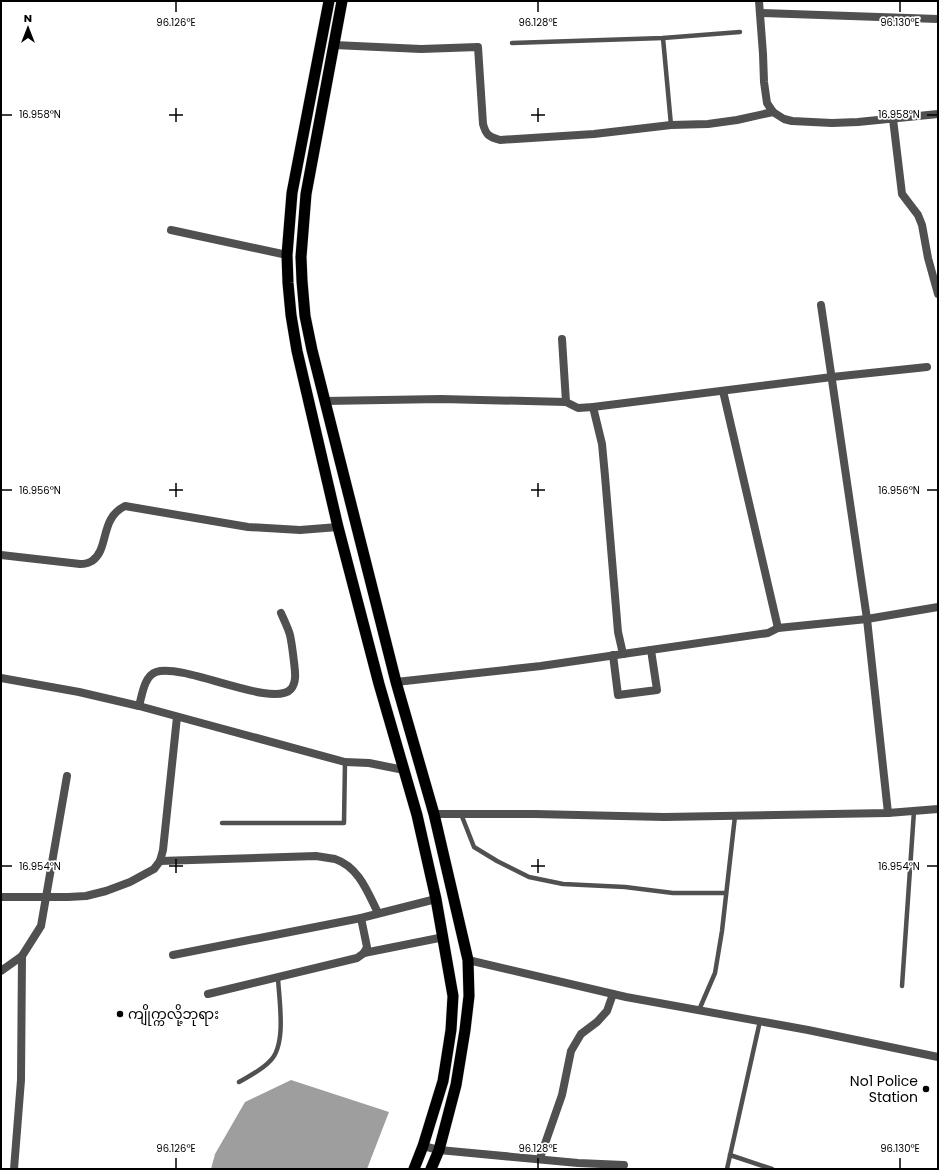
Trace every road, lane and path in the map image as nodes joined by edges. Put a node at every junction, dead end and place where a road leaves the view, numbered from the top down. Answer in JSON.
{"nodes":[{"id":1,"x":329,"y":1,"type":"edge"},
{"id":2,"x":342,"y":1,"type":"edge"},
{"id":3,"x":759,"y":1,"type":"edge"},
{"id":4,"x":760,"y":13,"type":"junction"},
{"id":5,"x":938,"y":19,"type":"edge"},
{"id":6,"x":740,"y":32,"type":"dead end"},
{"id":7,"x":663,"y":38,"type":"junction"},
{"id":8,"x":512,"y":43,"type":"dead end"},
{"id":9,"x":334,"y":45,"type":"junction"},
{"id":10,"x":772,"y":112,"type":"junction"},
{"id":11,"x":938,"y":114,"type":"edge"},
{"id":12,"x":893,"y":119,"type":"junction"},
{"id":13,"x":671,"y":126,"type":"junction"},
{"id":14,"x":171,"y":230,"type":"dead end"},
{"id":15,"x":287,"y":255,"type":"junction"},
{"id":16,"x":938,"y":294,"type":"edge"},
{"id":17,"x":821,"y":305,"type":"dead end"},
{"id":18,"x":562,"y":339,"type":"dead end"},
{"id":19,"x":927,"y":367,"type":"dead end"},
{"id":20,"x":832,"y":377,"type":"junction"},
{"id":21,"x":723,"y":391,"type":"junction"},
{"id":22,"x":325,"y":401,"type":"junction"},
{"id":23,"x":566,"y":402,"type":"junction"},
{"id":24,"x":594,"y":407,"type":"junction"},
{"id":25,"x":338,"y":527,"type":"junction"},
{"id":26,"x":1,"y":555,"type":"edge"},
{"id":27,"x":938,"y":607,"type":"edge"},
{"id":28,"x":281,"y":613,"type":"dead end"},
{"id":29,"x":867,"y":619,"type":"junction"},
{"id":30,"x":778,"y":628,"type":"junction"},
{"id":31,"x":651,"y":650,"type":"junction"},
{"id":32,"x":623,"y":654,"type":"junction"},
{"id":33,"x":613,"y":655,"type":"junction"},
{"id":34,"x":1,"y":678,"type":"edge"},
{"id":35,"x":396,"y":682,"type":"junction"},
{"id":36,"x":139,"y":706,"type":"junction"},
{"id":37,"x":177,"y":717,"type":"junction"},
{"id":38,"x":345,"y":762,"type":"junction"},
{"id":39,"x":404,"y":770,"type":"junction"},
{"id":40,"x":67,"y":776,"type":"dead end"},
{"id":41,"x":938,"y":809,"type":"edge"},
{"id":42,"x":914,"y":811,"type":"junction"},
{"id":43,"x":888,"y":813,"type":"junction"},
{"id":44,"x":434,"y":814,"type":"junction"},
{"id":45,"x":462,"y":814,"type":"junction"},
{"id":46,"x":735,"y":816,"type":"junction"},
{"id":47,"x":222,"y":823,"type":"dead end"},
{"id":48,"x":160,"y":861,"type":"junction"},
{"id":49,"x":726,"y":893,"type":"junction"},
{"id":50,"x":47,"y":896,"type":"junction"},
{"id":51,"x":1,"y":897,"type":"edge"},
{"id":52,"x":436,"y":899,"type":"junction"},
{"id":53,"x":378,"y":914,"type":"junction"},
{"id":54,"x":361,"y":918,"type":"junction"},
{"id":55,"x":444,"y":937,"type":"junction"},
{"id":56,"x":364,"y":953,"type":"junction"},
{"id":57,"x":173,"y":955,"type":"dead end"},
{"id":58,"x":22,"y":956,"type":"junction"},
{"id":59,"x":468,"y":960,"type":"junction"},
{"id":60,"x":1,"y":971,"type":"edge"},
{"id":61,"x":278,"y":978,"type":"junction"},
{"id":62,"x":902,"y":986,"type":"dead end"},
{"id":63,"x":208,"y":994,"type":"dead end"},
{"id":64,"x":613,"y":994,"type":"junction"},
{"id":65,"x":700,"y":1010,"type":"junction"},
{"id":66,"x":760,"y":1021,"type":"junction"},
{"id":67,"x":938,"y":1057,"type":"edge"},
{"id":68,"x":239,"y":1082,"type":"dead end"},
{"id":69,"x":423,"y":1146,"type":"junction"},
{"id":70,"x":439,"y":1150,"type":"junction"},
{"id":71,"x":730,"y":1155,"type":"junction"},
{"id":72,"x":540,"y":1158,"type":"junction"},
{"id":73,"x":624,"y":1164,"type":"dead end"},
{"id":74,"x":14,"y":1169,"type":"edge"},
{"id":75,"x":414,"y":1169,"type":"edge"},
{"id":76,"x":431,"y":1169,"type":"edge"},
{"id":77,"x":727,"y":1169,"type":"edge"},
{"id":78,"x":772,"y":1169,"type":"edge"}],
"edges":[{"from":1,"to":15,"type":"highway"},
{"from":2,"to":9,"type":"highway"},
{"from":3,"to":4,"type":"street"},
{"from":4,"to":5,"type":"street"},
{"from":4,"to":10,"type":"street"},
{"from":6,"to":7,"type":"lane"},
{"from":7,"to":8,"type":"lane"},
{"from":7,"to":13,"type":"lane"},
{"from":9,"to":13,"type":"street"},
{"from":9,"to":22,"type":"highway"},
{"from":10,"to":12,"type":"street"},
{"from":10,"to":13,"type":"street"},
{"from":11,"to":12,"type":"street"},
{"from":12,"to":16,"type":"street"},
{"from":14,"to":15,"type":"street"},
{"from":15,"to":25,"type":"highway"},
{"from":17,"to":20,"type":"street"},
{"from":18,"to":23,"type":"street"},
{"from":19,"to":20,"type":"street"},
{"from":20,"to":21,"type":"street"},
{"from":20,"to":29,"type":"street"},
{"from":21,"to":24,"type":"street"},
{"from":21,"to":30,"type":"street"},
{"from":22,"to":23,"type":"street"},
{"from":22,"to":35,"type":"highway"},
{"from":23,"to":24,"type":"street"},
{"from":24,"to":32,"type":"street"},
{"from":25,"to":26,"type":"street"},
{"from":25,"to":39,"type":"highway"},
{"from":27,"to":29,"type":"street"},
{"from":28,"to":36,"type":"street"},
{"from":29,"to":30,"type":"street"},
{"from":29,"to":43,"type":"street"},
{"from":30,"to":31,"type":"street"},
{"from":31,"to":32,"type":"street"},
{"from":31,"to":33,"type":"street"},
{"from":32,"to":33,"type":"street"},
{"from":33,"to":35,"type":"street"},
{"from":34,"to":36,"type":"street"},
{"from":35,"to":44,"type":"highway"},
{"from":36,"to":37,"type":"street"},
{"from":37,"to":38,"type":"street"},
{"from":37,"to":48,"type":"street"},
{"from":38,"to":39,"type":"street"},
{"from":38,"to":47,"type":"lane"},
{"from":39,"to":52,"type":"highway"},
{"from":40,"to":50,"type":"street"},
{"from":41,"to":42,"type":"street"},
{"from":42,"to":43,"type":"street"},
{"from":42,"to":62,"type":"lane"},
{"from":43,"to":46,"type":"street"},
{"from":44,"to":45,"type":"street"},
{"from":44,"to":59,"type":"highway"},
{"from":45,"to":46,"type":"street"},
{"from":45,"to":49,"type":"lane"},
{"from":46,"to":49,"type":"lane"},
{"from":48,"to":50,"type":"street"},
{"from":48,"to":53,"type":"street"},
{"from":49,"to":65,"type":"lane"},
{"from":50,"to":51,"type":"street"},
{"from":50,"to":58,"type":"street"},
{"from":52,"to":53,"type":"street"},
{"from":52,"to":55,"type":"highway"},
{"from":53,"to":54,"type":"street"},
{"from":54,"to":56,"type":"street"},
{"from":54,"to":57,"type":"street"},
{"from":55,"to":56,"type":"street"},
{"from":55,"to":69,"type":"highway"},
{"from":56,"to":61,"type":"street"},
{"from":58,"to":60,"type":"street"},
{"from":58,"to":74,"type":"street"},
{"from":59,"to":64,"type":"street"},
{"from":59,"to":70,"type":"highway"},
{"from":61,"to":63,"type":"street"},
{"from":61,"to":68,"type":"lane"},
{"from":64,"to":65,"type":"street"},
{"from":64,"to":72,"type":"street"},
{"from":65,"to":66,"type":"street"},
{"from":66,"to":67,"type":"street"},
{"from":66,"to":71,"type":"lane"},
{"from":69,"to":70,"type":"street"},
{"from":69,"to":75,"type":"highway"},
{"from":70,"to":72,"type":"street"},
{"from":70,"to":76,"type":"highway"},
{"from":71,"to":77,"type":"lane"},
{"from":71,"to":78,"type":"lane"},
{"from":72,"to":73,"type":"street"}]}
